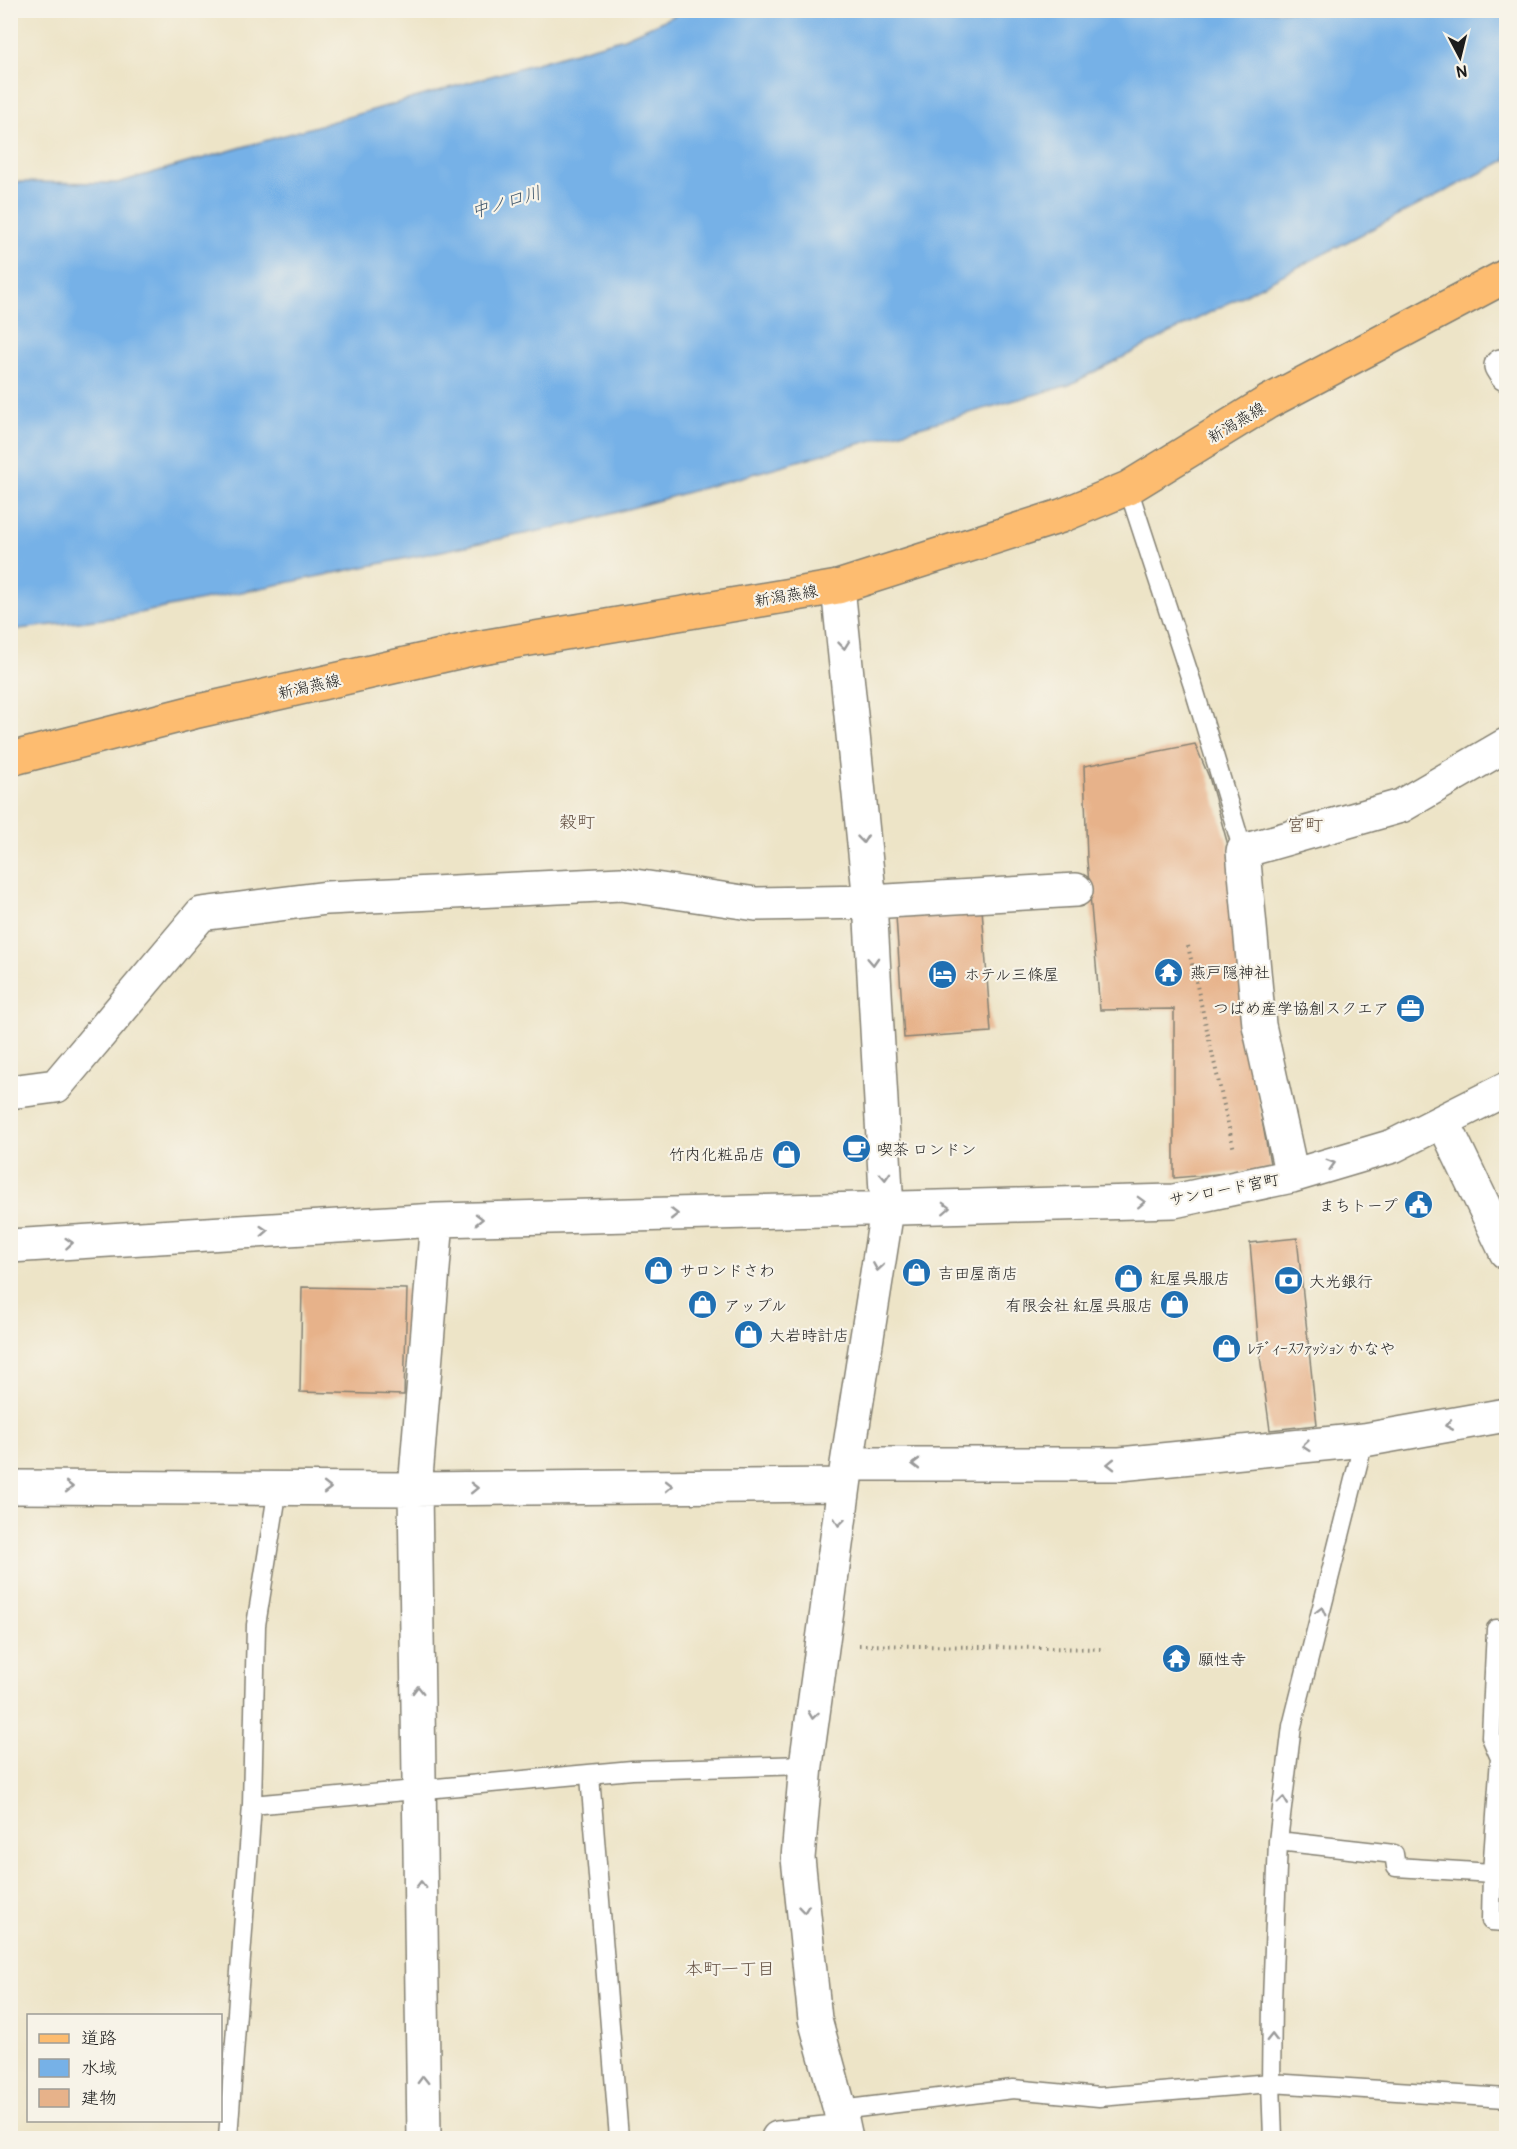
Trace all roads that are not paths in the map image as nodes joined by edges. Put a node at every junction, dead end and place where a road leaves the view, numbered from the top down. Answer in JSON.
{"nodes":[{"id":1,"x":1506,"y":276,"type":"edge"},
{"id":2,"x":1128,"y":488,"type":"junction"},
{"id":3,"x":838,"y":587,"type":"junction"},
{"id":4,"x":1506,"y":746,"type":"edge"},
{"id":5,"x":10,"y":759,"type":"edge"},
{"id":6,"x":1243,"y":851,"type":"junction"},
{"id":7,"x":1076,"y":890,"type":"dead end"},
{"id":8,"x":870,"y":902,"type":"junction"},
{"id":9,"x":1506,"y":1089,"type":"edge"},
{"id":10,"x":10,"y":1092,"type":"edge"},
{"id":11,"x":1443,"y":1121,"type":"junction"},
{"id":12,"x":1292,"y":1176,"type":"junction"},
{"id":13,"x":887,"y":1210,"type":"junction"},
{"id":14,"x":437,"y":1220,"type":"junction"},
{"id":15,"x":10,"y":1246,"type":"edge"},
{"id":16,"x":1506,"y":1252,"type":"edge"},
{"id":17,"x":1506,"y":1415,"type":"edge"},
{"id":18,"x":1364,"y":1440,"type":"junction"},
{"id":19,"x":846,"y":1474,"type":"junction"},
{"id":20,"x":10,"y":1487,"type":"edge"},
{"id":21,"x":278,"y":1488,"type":"junction"},
{"id":22,"x":415,"y":1489,"type":"junction"},
{"id":23,"x":1506,"y":1630,"type":"edge"},
{"id":24,"x":806,"y":1765,"type":"junction"},
{"id":25,"x":590,"y":1776,"type":"junction"},
{"id":26,"x":419,"y":1791,"type":"junction"},
{"id":27,"x":252,"y":1805,"type":"junction"},
{"id":28,"x":1278,"y":1841,"type":"junction"},
{"id":29,"x":1492,"y":1874,"type":"junction"},
{"id":30,"x":1506,"y":1922,"type":"edge"},
{"id":31,"x":1271,"y":2083,"type":"junction"},
{"id":32,"x":1506,"y":2098,"type":"edge"},
{"id":33,"x":843,"y":2126,"type":"edge"},
{"id":34,"x":228,"y":2139,"type":"edge"},
{"id":35,"x":424,"y":2139,"type":"edge"},
{"id":36,"x":619,"y":2139,"type":"edge"},
{"id":37,"x":778,"y":2139,"type":"edge"},
{"id":38,"x":1273,"y":2139,"type":"edge"}],
"edges":[{"from":1,"to":2,"type":"main road","name":"新潟燕線"},
{"from":2,"to":3,"type":"main road","name":"新潟燕線"},
{"from":2,"to":6,"type":"lane"},
{"from":3,"to":5,"type":"main road","name":"新潟燕線"},
{"from":3,"to":8,"type":"street","one_way":true},
{"from":4,"to":6,"type":"street"},
{"from":6,"to":12,"type":"street"},
{"from":7,"to":8,"type":"street"},
{"from":8,"to":10,"type":"street"},
{"from":8,"to":13,"type":"street","one_way":true},
{"from":9,"to":11,"type":"street","name":"サンロード宮町"},
{"from":12,"to":11,"type":"street","name":"サンロード宮町","one_way":true},
{"from":11,"to":16,"type":"street"},
{"from":13,"to":12,"type":"street","name":"サンロード宮町","one_way":true},
{"from":14,"to":13,"type":"street","name":"サンロード宮町","one_way":true},
{"from":13,"to":19,"type":"street","one_way":true},
{"from":15,"to":14,"type":"street","name":"サンロード宮町","one_way":true},
{"from":14,"to":22,"type":"street"},
{"from":17,"to":18,"type":"street","one_way":true},
{"from":18,"to":19,"type":"street","one_way":true},
{"from":28,"to":18,"type":"lane","one_way":true},
{"from":22,"to":19,"type":"street","one_way":true},
{"from":19,"to":24,"type":"street","one_way":true},
{"from":20,"to":21,"type":"street","one_way":true},
{"from":21,"to":22,"type":"street","one_way":true},
{"from":21,"to":27,"type":"lane"},
{"from":26,"to":22,"type":"street","one_way":true},
{"from":23,"to":29,"type":"lane"},
{"from":24,"to":25,"type":"lane"},
{"from":24,"to":33,"type":"street","one_way":true},
{"from":25,"to":26,"type":"lane"},
{"from":25,"to":36,"type":"lane"},
{"from":26,"to":27,"type":"lane"},
{"from":35,"to":26,"type":"street","one_way":true},
{"from":27,"to":34,"type":"lane"},
{"from":28,"to":29,"type":"lane"},
{"from":31,"to":28,"type":"lane","one_way":true},
{"from":29,"to":30,"type":"lane"},
{"from":31,"to":32,"type":"lane"},
{"from":31,"to":33,"type":"lane"},
{"from":31,"to":38,"type":"lane"},
{"from":33,"to":37,"type":"street"}]}
